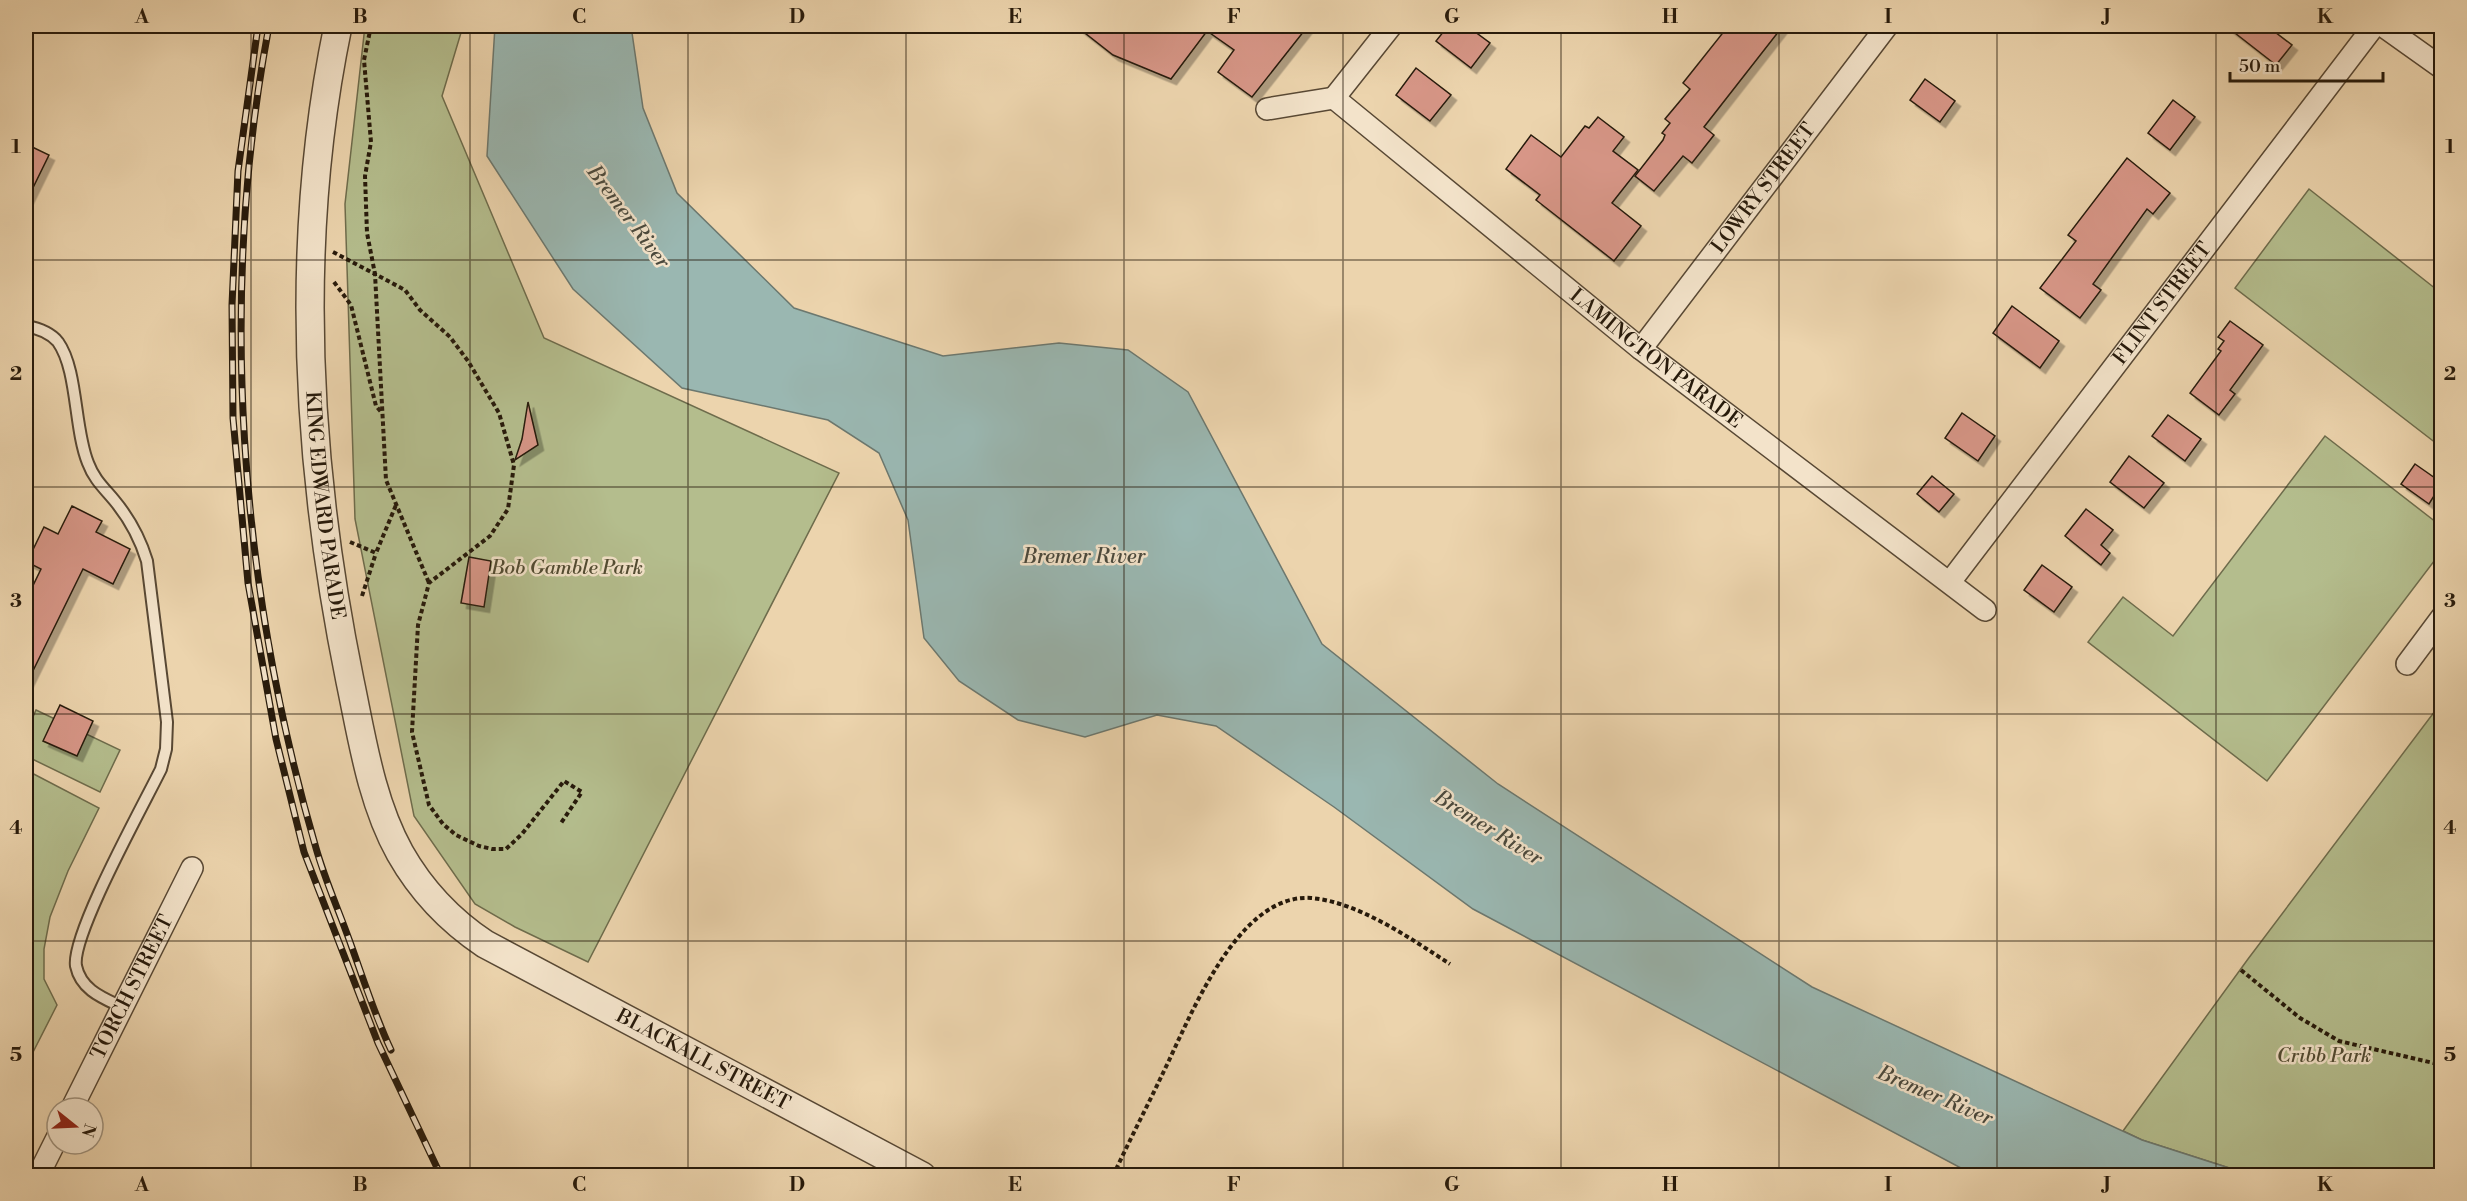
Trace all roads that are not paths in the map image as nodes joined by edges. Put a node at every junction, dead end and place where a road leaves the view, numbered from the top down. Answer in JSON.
{"nodes":[{"id":1,"x":338,"y":26,"type":"edge"},
{"id":2,"x":1390,"y":26,"type":"edge"},
{"id":3,"x":1887,"y":26,"type":"edge"},
{"id":4,"x":2374,"y":26,"type":"edge"},
{"id":5,"x":2383,"y":26,"type":"edge"},
{"id":6,"x":2442,"y":68,"type":"edge"},
{"id":7,"x":1334,"y":98,"type":"junction"},
{"id":8,"x":1266,"y":109,"type":"dead end"},
{"id":9,"x":26,"y":326,"type":"edge"},
{"id":10,"x":1641,"y":349,"type":"junction"},
{"id":11,"x":1950,"y":582,"type":"junction"},
{"id":12,"x":1985,"y":610,"type":"dead end"},
{"id":13,"x":2442,"y":617,"type":"edge"},
{"id":14,"x":2407,"y":664,"type":"dead end"},
{"id":15,"x":192,"y":867,"type":"dead end"},
{"id":16,"x":485,"y":944,"type":"joint"},
{"id":17,"x":122,"y":1007,"type":"junction"},
{"id":18,"x":78,"y":1096,"type":"edge"},
{"id":19,"x":48,"y":1156,"type":"edge"},
{"id":20,"x":38,"y":1176,"type":"edge"},
{"id":21,"x":922,"y":1176,"type":"edge"}],
"edges":[{"from":1,"to":16,"type":"street","name":"KING EDWARD PARADE"},
{"from":2,"to":7,"type":"street"},
{"from":3,"to":10,"type":"street","name":"LOWRY STREET"},
{"from":4,"to":11,"type":"street","name":"FLINT STREET"},
{"from":5,"to":6,"type":"street"},
{"from":7,"to":8,"type":"street"},
{"from":7,"to":10,"type":"street","name":"LAMINGTON PARADE"},
{"from":9,"to":17,"type":"lane"},
{"from":10,"to":11,"type":"street","name":"LAMINGTON PARADE"},
{"from":11,"to":12,"type":"street","name":"LAMINGTON PARADE"},
{"from":13,"to":14,"type":"street"},
{"from":15,"to":17,"type":"street","name":"TORCH STREET"},
{"from":16,"to":21,"type":"street","name":"BLACKALL STREET"},
{"from":17,"to":18,"type":"street","name":"TORCH STREET"},
{"from":19,"to":20,"type":"street"}]}
